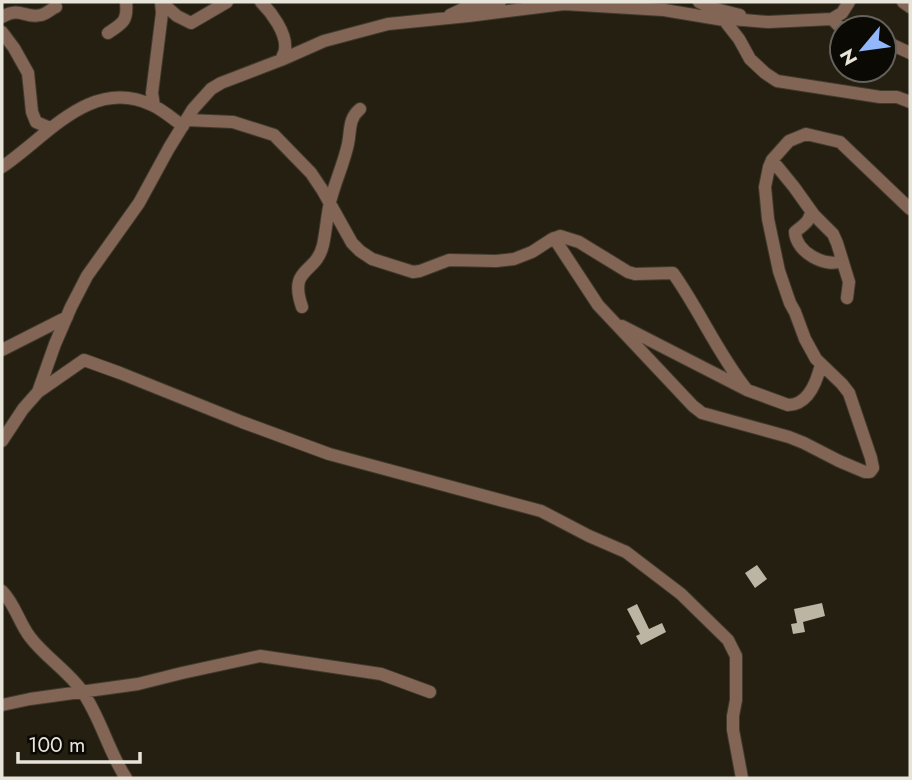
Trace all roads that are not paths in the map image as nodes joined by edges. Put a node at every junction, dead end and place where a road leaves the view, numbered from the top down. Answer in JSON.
{"nodes":[{"id":1,"x":126,"y":2,"type":"edge"},
{"id":2,"x":161,"y":2,"type":"edge"},
{"id":3,"x":227,"y":2,"type":"edge"},
{"id":4,"x":261,"y":2,"type":"edge"},
{"id":5,"x":500,"y":2,"type":"edge"},
{"id":6,"x":699,"y":2,"type":"edge"},
{"id":7,"x":56,"y":7,"type":"dead end"},
{"id":8,"x":2,"y":18,"type":"edge"},
{"id":9,"x":441,"y":19,"type":"junction"},
{"id":10,"x":828,"y":19,"type":"edge"},
{"id":11,"x":724,"y":20,"type":"junction"},
{"id":12,"x":754,"y":20,"type":"junction"},
{"id":13,"x":2,"y":32,"type":"edge"},
{"id":14,"x":108,"y":33,"type":"dead end"},
{"id":15,"x":281,"y":60,"type":"junction"},
{"id":16,"x":910,"y":102,"type":"edge"},
{"id":17,"x":154,"y":106,"type":"junction"},
{"id":18,"x":360,"y":109,"type":"dead end"},
{"id":19,"x":185,"y":123,"type":"junction"},
{"id":20,"x":50,"y":128,"type":"junction"},
{"id":21,"x":772,"y":160,"type":"junction"},
{"id":22,"x":2,"y":167,"type":"edge"},
{"id":23,"x":330,"y":203,"type":"junction"},
{"id":24,"x":910,"y":209,"type":"edge"},
{"id":25,"x":811,"y":211,"type":"junction"},
{"id":26,"x":554,"y":238,"type":"junction"},
{"id":27,"x":842,"y":261,"type":"junction"},
{"id":28,"x":847,"y":298,"type":"dead end"},
{"id":29,"x":302,"y":307,"type":"dead end"},
{"id":30,"x":66,"y":317,"type":"junction"},
{"id":31,"x":613,"y":322,"type":"junction"},
{"id":32,"x":2,"y":350,"type":"edge"},
{"id":33,"x":821,"y":364,"type":"junction"},
{"id":34,"x":747,"y":390,"type":"junction"},
{"id":35,"x":38,"y":392,"type":"junction"},
{"id":36,"x":2,"y":441,"type":"edge"},
{"id":37,"x":2,"y":592,"type":"edge"},
{"id":38,"x":83,"y":692,"type":"junction"},
{"id":39,"x":430,"y":692,"type":"dead end"},
{"id":40,"x":2,"y":705,"type":"edge"},
{"id":41,"x":125,"y":778,"type":"edge"},
{"id":42,"x":742,"y":778,"type":"edge"}],
"edges":[{"from":1,"to":14,"type":"street"},
{"from":2,"to":3,"type":"street"},
{"from":2,"to":17,"type":"street"},
{"from":4,"to":15,"type":"street"},
{"from":5,"to":9,"type":"street"},
{"from":6,"to":12,"type":"street"},
{"from":7,"to":8,"type":"street"},
{"from":9,"to":11,"type":"street"},
{"from":9,"to":15,"type":"street"},
{"from":10,"to":12,"type":"street"},
{"from":11,"to":12,"type":"street"},
{"from":11,"to":16,"type":"street"},
{"from":13,"to":20,"type":"street"},
{"from":15,"to":19,"type":"street"},
{"from":17,"to":19,"type":"street"},
{"from":17,"to":20,"type":"street"},
{"from":18,"to":23,"type":"street"},
{"from":19,"to":23,"type":"street"},
{"from":19,"to":30,"type":"street"},
{"from":20,"to":22,"type":"street"},
{"from":21,"to":24,"type":"street"},
{"from":21,"to":25,"type":"street"},
{"from":21,"to":33,"type":"street"},
{"from":23,"to":26,"type":"street"},
{"from":23,"to":29,"type":"street"},
{"from":25,"to":27,"type":"street"},
{"from":25,"to":27,"type":"street"},
{"from":26,"to":31,"type":"street"},
{"from":26,"to":34,"type":"street"},
{"from":27,"to":28,"type":"street"},
{"from":30,"to":32,"type":"street"},
{"from":30,"to":35,"type":"street"},
{"from":31,"to":33,"type":"street"},
{"from":31,"to":34,"type":"street"},
{"from":33,"to":34,"type":"street"},
{"from":35,"to":36,"type":"street"},
{"from":35,"to":42,"type":"street"},
{"from":37,"to":38,"type":"street"},
{"from":38,"to":39,"type":"street"},
{"from":38,"to":40,"type":"street"},
{"from":38,"to":41,"type":"street"}]}
